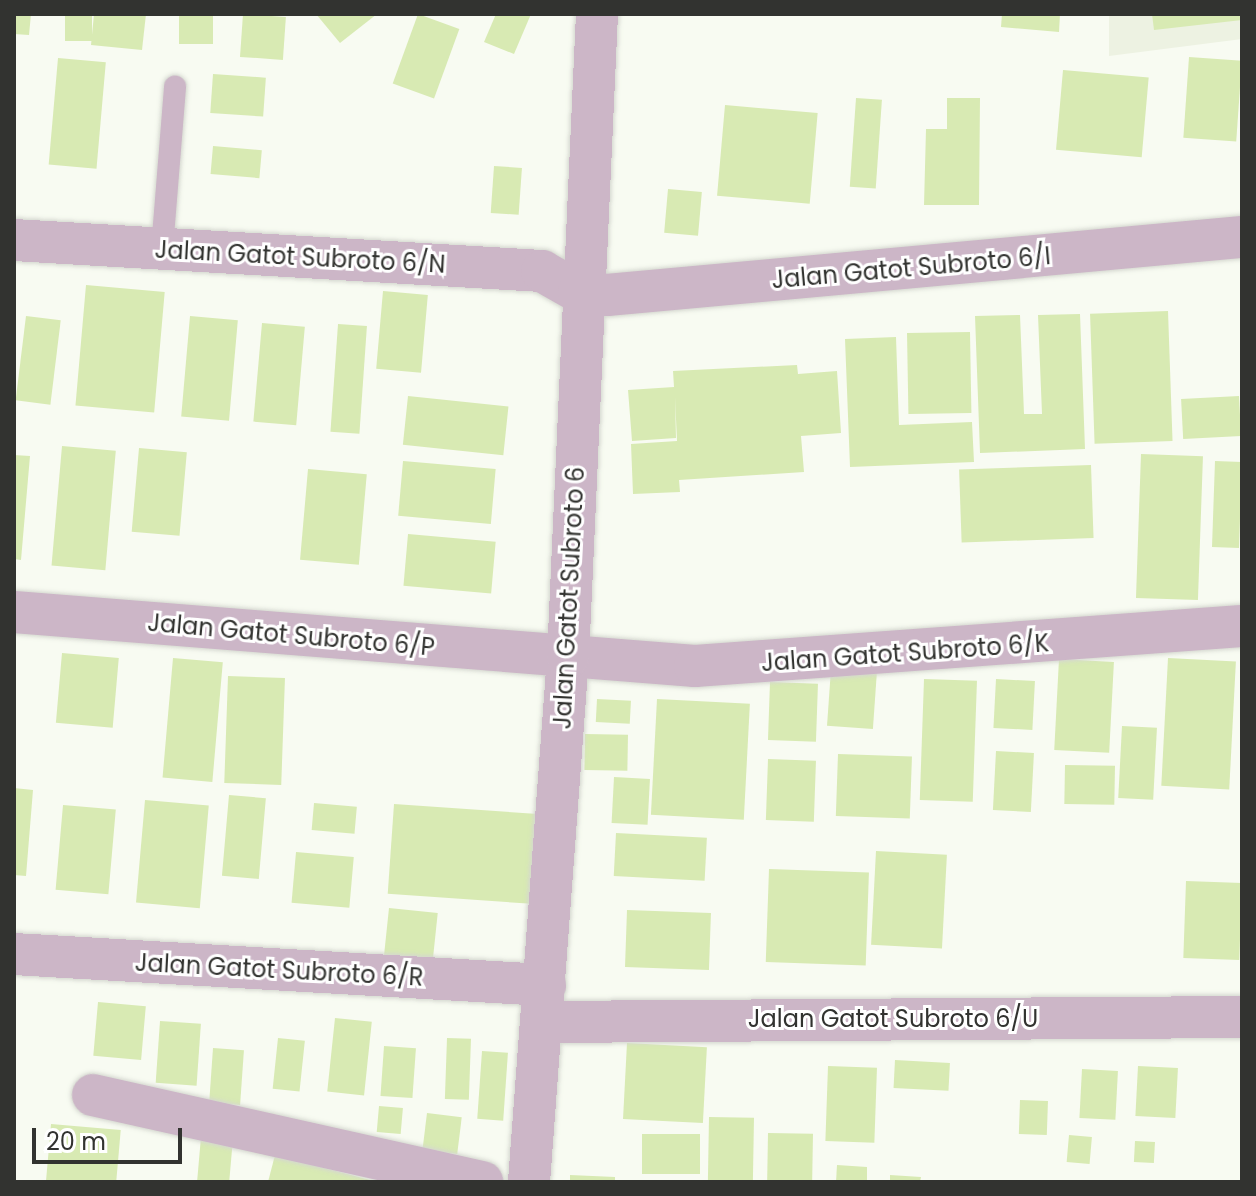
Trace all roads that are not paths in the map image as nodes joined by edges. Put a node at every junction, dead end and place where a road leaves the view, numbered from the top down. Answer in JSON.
{"nodes":[{"id":1,"x":597,"y":14,"type":"edge"},
{"id":2,"x":175,"y":87,"type":"dead end"},
{"id":3,"x":1242,"y":237,"type":"edge"},
{"id":4,"x":14,"y":240,"type":"edge"},
{"id":5,"x":162,"y":249,"type":"junction"},
{"id":6,"x":579,"y":292,"type":"junction"},
{"id":7,"x":14,"y":612,"type":"edge"},
{"id":8,"x":1242,"y":626,"type":"edge"},
{"id":9,"x":568,"y":657,"type":"junction"},
{"id":10,"x":18,"y":954,"type":"edge"},
{"id":11,"x":544,"y":1003,"type":"junction"},
{"id":12,"x":1242,"y":1017,"type":"edge"},
{"id":13,"x":93,"y":1095,"type":"dead end"},
{"id":14,"x":482,"y":1182,"type":"edge"},
{"id":15,"x":529,"y":1182,"type":"edge"}],
"edges":[{"from":1,"to":6,"type":"street","name":"Jalan Gatot Subroto 6"},
{"from":2,"to":5,"type":"lane"},
{"from":3,"to":6,"type":"street","name":"Jalan Gatot Subroto 6/I"},
{"from":4,"to":5,"type":"street","name":"Jalan Gatot Subroto 6/N"},
{"from":5,"to":6,"type":"street","name":"Jalan Gatot Subroto 6/N"},
{"from":6,"to":9,"type":"street","name":"Jalan Gatot Subroto 6"},
{"from":7,"to":9,"type":"street","name":"Jalan Gatot Subroto 6/P"},
{"from":8,"to":9,"type":"street","name":"Jalan Gatot Subroto 6/K"},
{"from":9,"to":11,"type":"street","name":"Jalan Gatot Subroto 6"},
{"from":10,"to":11,"type":"street","name":"Jalan Gatot Subroto 6/R"},
{"from":11,"to":12,"type":"street","name":"Jalan Gatot Subroto 6/U"},
{"from":11,"to":15,"type":"street","name":"Jalan Gatot Subroto 6"},
{"from":13,"to":14,"type":"street"}]}
